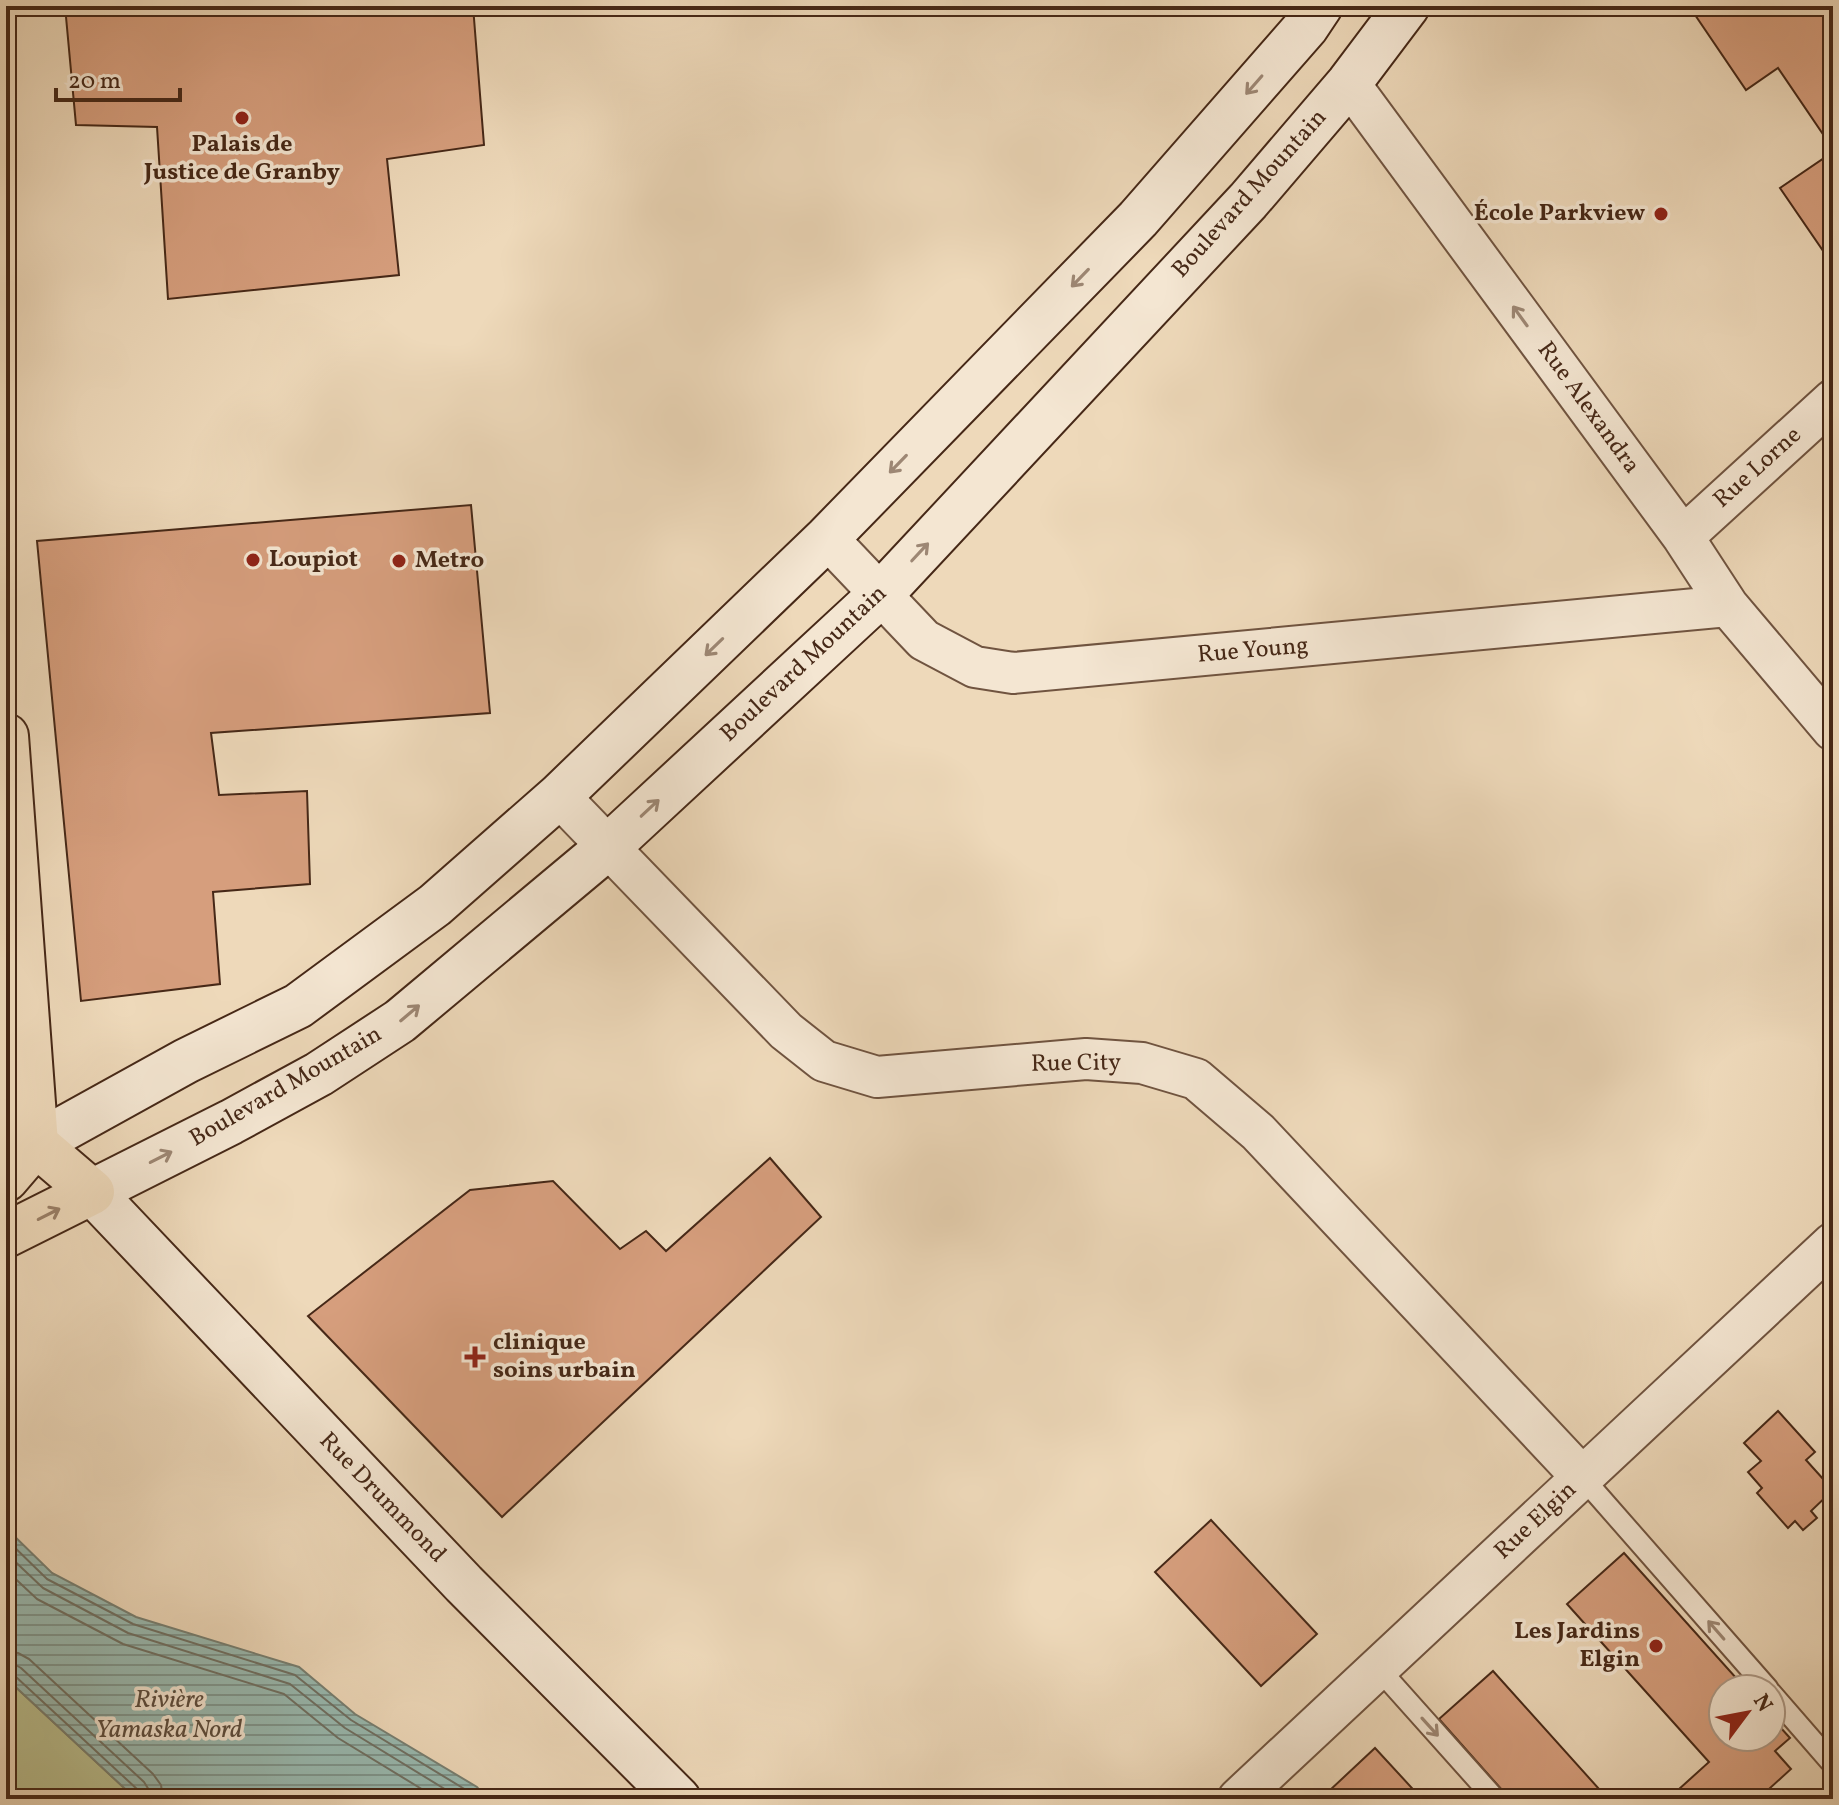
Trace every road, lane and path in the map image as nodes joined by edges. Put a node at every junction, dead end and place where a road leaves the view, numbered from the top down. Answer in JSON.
{"nodes":[{"id":1,"x":1407,"y":6,"type":"edge"},
{"id":2,"x":1308,"y":13,"type":"edge"},
{"id":3,"x":1349,"y":83,"type":"junction"},
{"id":4,"x":1833,"y":400,"type":"edge"},
{"id":5,"x":1683,"y":537,"type":"junction"},
{"id":6,"x":827,"y":538,"type":"junction"},
{"id":7,"x":880,"y":595,"type":"junction"},
{"id":8,"x":1728,"y":606,"type":"junction"},
{"id":9,"x":1833,"y":730,"type":"edge"},
{"id":10,"x":6,"y":736,"type":"edge"},
{"id":11,"x":559,"y":796,"type":"junction"},
{"id":12,"x":608,"y":847,"type":"junction"},
{"id":13,"x":36,"y":1144,"type":"junction"},
{"id":14,"x":6,"y":1179,"type":"edge"},
{"id":15,"x":92,"y":1192,"type":"junction"},
{"id":16,"x":6,"y":1235,"type":"edge"},
{"id":17,"x":1833,"y":1243,"type":"edge"},
{"id":18,"x":1582,"y":1477,"type":"junction"},
{"id":19,"x":1378,"y":1668,"type":"junction"},
{"id":20,"x":1753,"y":1673,"type":"edge"},
{"id":21,"x":1787,"y":1712,"type":"edge"},
{"id":22,"x":1830,"y":1761,"type":"dead end"},
{"id":23,"x":6,"y":1789,"type":"edge"},
{"id":24,"x":16,"y":1799,"type":"edge"},
{"id":25,"x":678,"y":1799,"type":"edge"},
{"id":26,"x":1238,"y":1799,"type":"edge"},
{"id":27,"x":1495,"y":1799,"type":"edge"}],
"edges":[{"from":1,"to":3,"type":"street","name":"Boulevard Mountain"},
{"from":2,"to":6,"type":"street","one_way":true},
{"from":5,"to":3,"type":"street","name":"Rue Alexandra","one_way":true},
{"from":7,"to":3,"type":"street","name":"Boulevard Mountain","one_way":true},
{"from":4,"to":5,"type":"street","name":"Rue Lorne"},
{"from":5,"to":8,"type":"street","name":"Rue Alexandra"},
{"from":6,"to":7,"type":"street","name":"Rue Young"},
{"from":6,"to":11,"type":"street","one_way":true},
{"from":7,"to":8,"type":"street","name":"Rue Young"},
{"from":12,"to":7,"type":"street","name":"Boulevard Mountain","one_way":true},
{"from":8,"to":9,"type":"street","name":"Rue Alexandra"},
{"from":10,"to":13,"type":"main road"},
{"from":11,"to":12,"type":"street","name":"Rue City"},
{"from":11,"to":13,"type":"street"},
{"from":15,"to":12,"type":"street","name":"Boulevard Mountain","one_way":true},
{"from":12,"to":18,"type":"street","name":"Rue City"},
{"from":13,"to":14,"type":"main road"},
{"from":13,"to":15,"type":"main road"},
{"from":16,"to":15,"type":"main road","one_way":true},
{"from":15,"to":25,"type":"street","name":"Rue Drummond"},
{"from":17,"to":18,"type":"street","name":"Rue Elgin"},
{"from":18,"to":19,"type":"street","name":"Rue Elgin"},
{"from":20,"to":18,"type":"lane","one_way":true},
{"from":19,"to":26,"type":"street","name":"Rue Elgin"},
{"from":19,"to":27,"type":"lane","one_way":true},
{"from":21,"to":22,"type":"lane"},
{"from":23,"to":24,"type":"path"}]}
